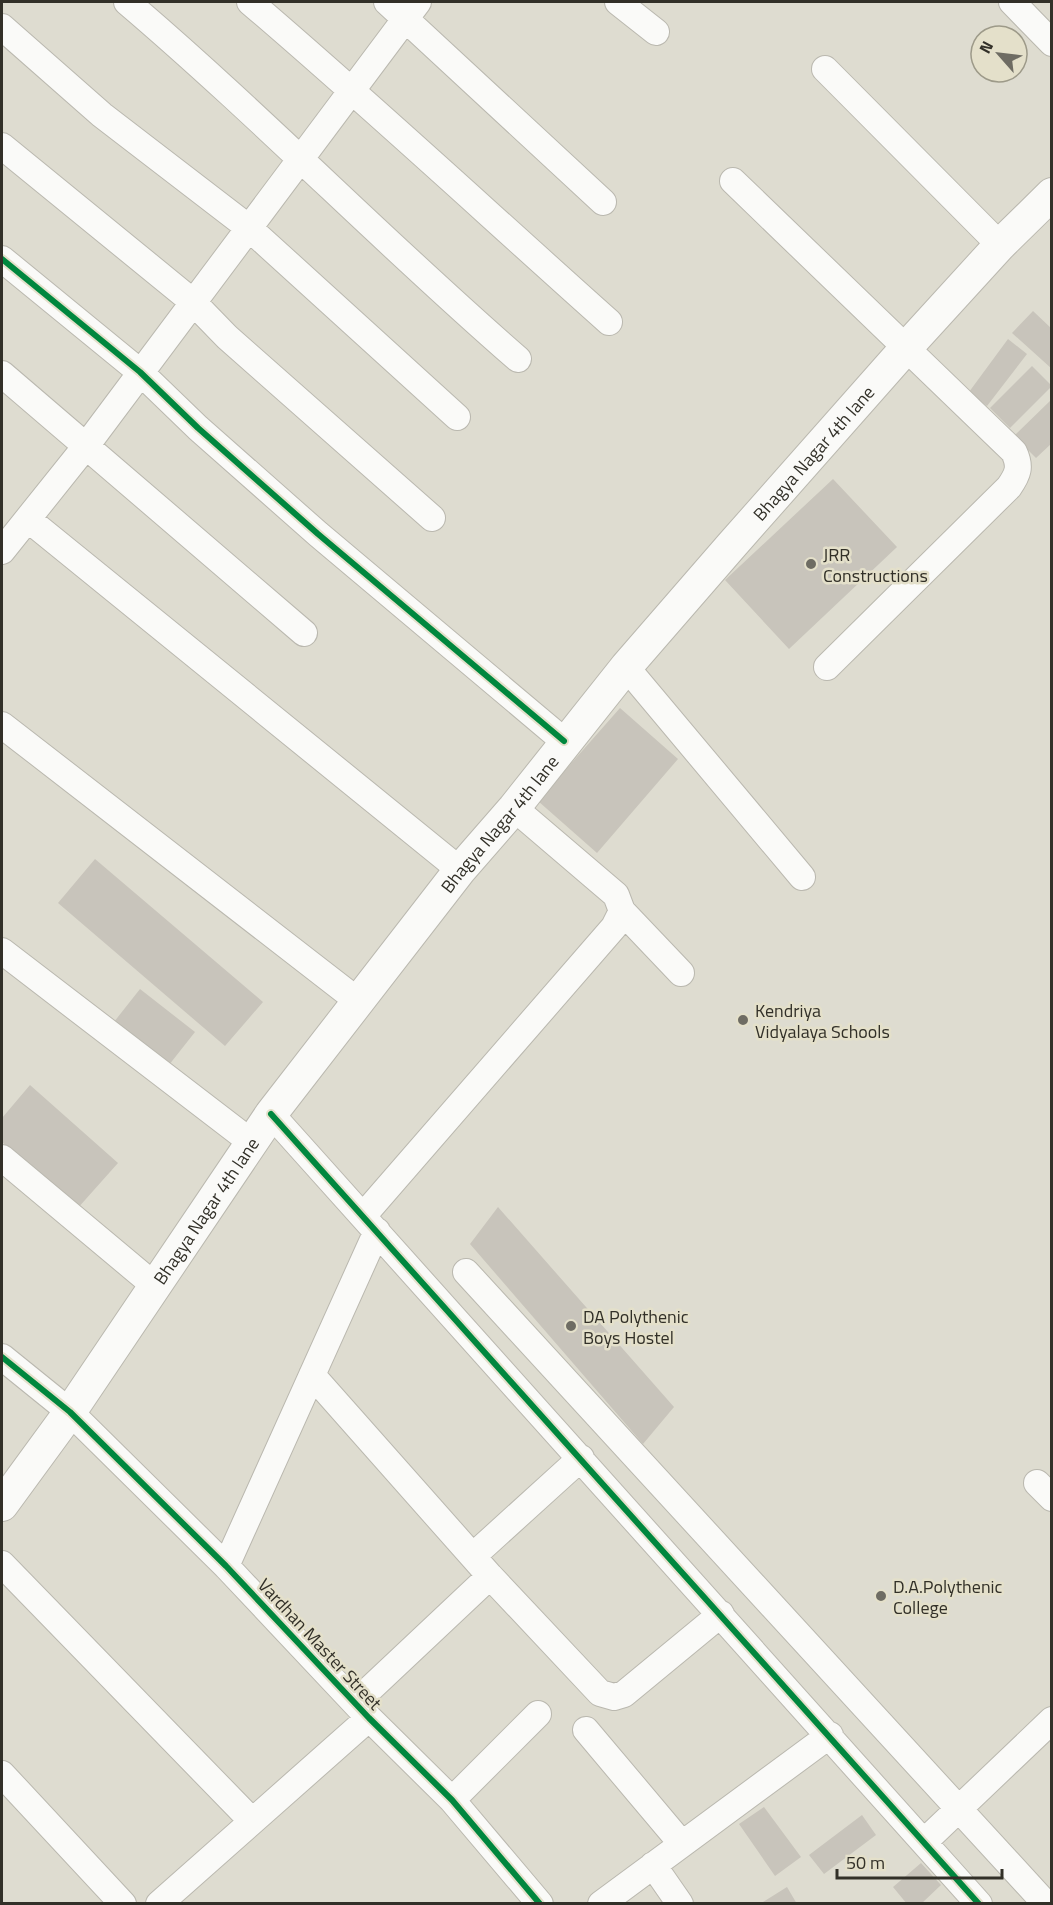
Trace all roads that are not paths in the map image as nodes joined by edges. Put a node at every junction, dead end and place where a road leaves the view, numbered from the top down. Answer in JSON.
{"nodes":[{"id":1,"x":127,"y":2,"type":"edge"},
{"id":2,"x":250,"y":2,"type":"edge"},
{"id":3,"x":618,"y":2,"type":"edge"},
{"id":4,"x":1012,"y":2,"type":"edge"},
{"id":5,"x":404,"y":7,"type":"edge"},
{"id":6,"x":2,"y":27,"type":"edge"},
{"id":7,"x":656,"y":32,"type":"dead end"},
{"id":8,"x":1052,"y":43,"type":"edge"},
{"id":9,"x":825,"y":69,"type":"dead end"},
{"id":10,"x":352,"y":89,"type":"junction"},
{"id":11,"x":2,"y":146,"type":"edge"},
{"id":12,"x":300,"y":159,"type":"junction"},
{"id":13,"x":733,"y":180,"type":"dead end"},
{"id":14,"x":1052,"y":194,"type":"edge"},
{"id":15,"x":603,"y":202,"type":"dead end"},
{"id":16,"x":249,"y":228,"type":"junction"},
{"id":17,"x":1000,"y":245,"type":"junction"},
{"id":18,"x":2,"y":259,"type":"edge"},
{"id":19,"x":193,"y":302,"type":"junction"},
{"id":20,"x":609,"y":322,"type":"dead end"},
{"id":21,"x":906,"y":348,"type":"junction"},
{"id":22,"x":518,"y":358,"type":"dead end"},
{"id":23,"x":140,"y":372,"type":"junction"},
{"id":24,"x":2,"y":374,"type":"edge"},
{"id":25,"x":457,"y":417,"type":"dead end"},
{"id":26,"x":86,"y":446,"type":"junction"},
{"id":27,"x":432,"y":518,"type":"dead end"},
{"id":28,"x":29,"y":520,"type":"junction"},
{"id":29,"x":2,"y":551,"type":"edge"},
{"id":30,"x":304,"y":633,"type":"dead end"},
{"id":31,"x":626,"y":667,"type":"junction"},
{"id":32,"x":827,"y":667,"type":"dead end"},
{"id":33,"x":2,"y":725,"type":"edge"},
{"id":34,"x":564,"y":741,"type":"junction"},
{"id":35,"x":513,"y":808,"type":"junction"},
{"id":36,"x":460,"y":870,"type":"junction"},
{"id":37,"x":802,"y":877,"type":"dead end"},
{"id":38,"x":622,"y":911,"type":"junction"},
{"id":39,"x":2,"y":951,"type":"edge"},
{"id":40,"x":681,"y":973,"type":"dead end"},
{"id":41,"x":358,"y":1001,"type":"junction"},
{"id":42,"x":271,"y":1114,"type":"junction"},
{"id":43,"x":251,"y":1142,"type":"junction"},
{"id":44,"x":2,"y":1158,"type":"edge"},
{"id":45,"x":370,"y":1223,"type":"junction"},
{"id":46,"x":466,"y":1272,"type":"dead end"},
{"id":47,"x":155,"y":1286,"type":"junction"},
{"id":48,"x":2,"y":1357,"type":"edge"},
{"id":49,"x":312,"y":1375,"type":"junction"},
{"id":50,"x":70,"y":1412,"type":"junction"},
{"id":51,"x":582,"y":1458,"type":"junction"},
{"id":52,"x":2,"y":1505,"type":"edge"},
{"id":53,"x":473,"y":1556,"type":"junction"},
{"id":54,"x":2,"y":1564,"type":"edge"},
{"id":55,"x":226,"y":1566,"type":"junction"},
{"id":56,"x":490,"y":1576,"type":"junction"},
{"id":57,"x":721,"y":1614,"type":"junction"},
{"id":58,"x":362,"y":1710,"type":"junction"},
{"id":59,"x":538,"y":1714,"type":"dead end"},
{"id":60,"x":1052,"y":1720,"type":"edge"},
{"id":61,"x":586,"y":1730,"type":"dead end"},
{"id":62,"x":830,"y":1735,"type":"junction"},
{"id":63,"x":2,"y":1774,"type":"edge"},
{"id":64,"x":452,"y":1800,"type":"junction"},
{"id":65,"x":958,"y":1807,"type":"junction"},
{"id":66,"x":251,"y":1820,"type":"junction"},
{"id":67,"x":924,"y":1842,"type":"junction"},
{"id":68,"x":682,"y":1844,"type":"junction"},
{"id":69,"x":653,"y":1865,"type":"junction"},
{"id":70,"x":123,"y":1904,"type":"edge"},
{"id":71,"x":159,"y":1904,"type":"edge"},
{"id":72,"x":540,"y":1904,"type":"edge"},
{"id":73,"x":601,"y":1904,"type":"edge"},
{"id":74,"x":680,"y":1904,"type":"edge"},
{"id":75,"x":979,"y":1904,"type":"edge"},
{"id":76,"x":1046,"y":1904,"type":"edge"}],
"edges":[{"from":1,"to":12,"type":"street"},
{"from":2,"to":10,"type":"street"},
{"from":3,"to":7,"type":"street"},
{"from":4,"to":8,"type":"street"},
{"from":5,"to":10,"type":"street"},
{"from":5,"to":15,"type":"street"},
{"from":6,"to":16,"type":"street"},
{"from":9,"to":17,"type":"street"},
{"from":10,"to":12,"type":"street"},
{"from":10,"to":20,"type":"street"},
{"from":11,"to":19,"type":"street"},
{"from":12,"to":16,"type":"street"},
{"from":12,"to":22,"type":"street"},
{"from":13,"to":21,"type":"street"},
{"from":14,"to":17,"type":"main road","name":"Bhagya Nagar 4th lane"},
{"from":16,"to":19,"type":"street"},
{"from":16,"to":25,"type":"street"},
{"from":17,"to":21,"type":"main road","name":"Bhagya Nagar 4th lane"},
{"from":18,"to":23,"type":"street"},
{"from":19,"to":23,"type":"street"},
{"from":19,"to":27,"type":"street"},
{"from":21,"to":31,"type":"main road","name":"Bhagya Nagar 4th lane"},
{"from":21,"to":32,"type":"street"},
{"from":23,"to":26,"type":"street"},
{"from":23,"to":34,"type":"street"},
{"from":24,"to":26,"type":"street"},
{"from":26,"to":28,"type":"street"},
{"from":26,"to":30,"type":"street"},
{"from":28,"to":29,"type":"street"},
{"from":28,"to":36,"type":"street"},
{"from":31,"to":34,"type":"main road","name":"Bhagya Nagar 4th lane"},
{"from":31,"to":37,"type":"street"},
{"from":33,"to":41,"type":"street"},
{"from":34,"to":35,"type":"main road","name":"Bhagya Nagar 4th lane"},
{"from":35,"to":36,"type":"main road","name":"Bhagya Nagar 4th lane"},
{"from":35,"to":38,"type":"street"},
{"from":36,"to":41,"type":"main road","name":"Bhagya Nagar 4th lane"},
{"from":38,"to":40,"type":"street"},
{"from":38,"to":45,"type":"street"},
{"from":39,"to":43,"type":"street"},
{"from":41,"to":42,"type":"main road","name":"Bhagya Nagar 4th lane"},
{"from":42,"to":43,"type":"main road","name":"Bhagya Nagar 4th lane"},
{"from":42,"to":45,"type":"street"},
{"from":43,"to":47,"type":"main road","name":"Bhagya Nagar 4th lane"},
{"from":44,"to":47,"type":"street"},
{"from":45,"to":49,"type":"street"},
{"from":45,"to":51,"type":"street"},
{"from":46,"to":65,"type":"street"},
{"from":47,"to":50,"type":"main road","name":"Bhagya Nagar 4th lane"},
{"from":48,"to":50,"type":"street","name":"Vardhan Master Street"},
{"from":49,"to":53,"type":"street"},
{"from":49,"to":55,"type":"street"},
{"from":50,"to":52,"type":"main road","name":"Bhagya Nagar 4th lane"},
{"from":50,"to":55,"type":"street","name":"Vardhan Master Street"},
{"from":51,"to":53,"type":"street"},
{"from":51,"to":57,"type":"street"},
{"from":53,"to":56,"type":"street"},
{"from":54,"to":66,"type":"street"},
{"from":55,"to":58,"type":"street","name":"Vardhan Master Street"},
{"from":56,"to":57,"type":"street"},
{"from":56,"to":58,"type":"street"},
{"from":57,"to":62,"type":"street"},
{"from":58,"to":64,"type":"street","name":"Vardhan Master Street"},
{"from":58,"to":66,"type":"street"},
{"from":59,"to":64,"type":"street"},
{"from":60,"to":65,"type":"street"},
{"from":61,"to":68,"type":"street"},
{"from":62,"to":67,"type":"street"},
{"from":62,"to":68,"type":"street"},
{"from":63,"to":70,"type":"street"},
{"from":64,"to":72,"type":"street","name":"Vardhan Master Street"},
{"from":65,"to":67,"type":"street"},
{"from":65,"to":76,"type":"street"},
{"from":66,"to":71,"type":"street"},
{"from":67,"to":75,"type":"street"},
{"from":68,"to":69,"type":"street"},
{"from":69,"to":73,"type":"street"},
{"from":69,"to":74,"type":"street"}]}
